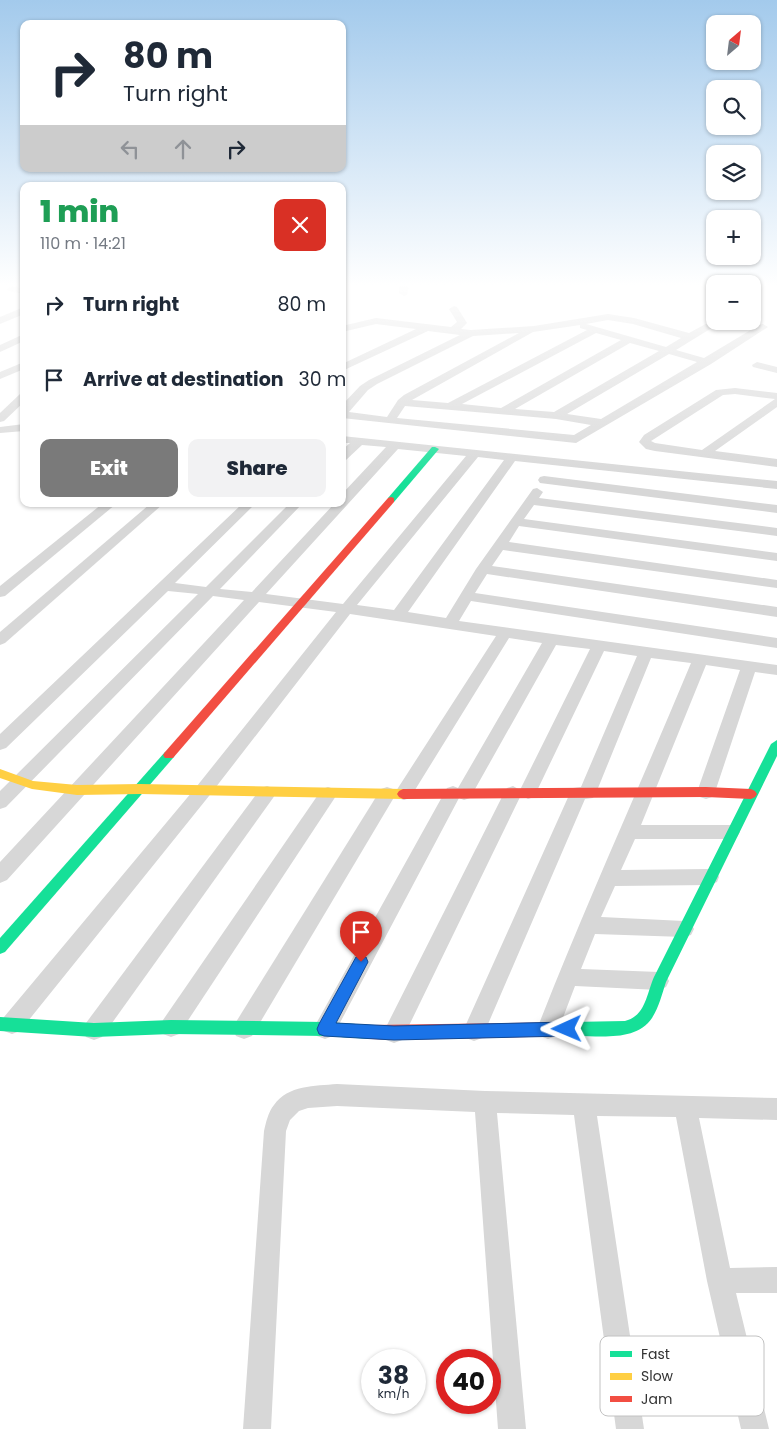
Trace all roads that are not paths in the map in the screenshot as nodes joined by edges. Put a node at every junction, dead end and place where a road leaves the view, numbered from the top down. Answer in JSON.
{"nodes":[{"id":1,"x":380,"y":350,"type":"edge"},
{"id":2,"x":438,"y":350,"type":"edge"},
{"id":3,"x":495,"y":350,"type":"edge"},
{"id":4,"x":557,"y":350,"type":"edge"},
{"id":5,"x":611,"y":350,"type":"edge"},
{"id":6,"x":665,"y":350,"type":"joint"},
{"id":7,"x":727,"y":350,"type":"edge"},
{"id":8,"x":707,"y":362,"type":"junction"},
{"id":9,"x":757,"y":365,"type":"dead end"},
{"id":10,"x":346,"y":366,"type":"edge"},
{"id":11,"x":20,"y":367,"type":"edge"},
{"id":12,"x":777,"y":370,"type":"edge"},
{"id":13,"x":0,"y":376,"type":"edge"},
{"id":14,"x":777,"y":396,"type":"edge"},
{"id":15,"x":20,"y":400,"type":"edge"},
{"id":16,"x":402,"y":402,"type":"junction"},
{"id":17,"x":777,"y":402,"type":"edge"},
{"id":18,"x":452,"y":405,"type":"junction"},
{"id":19,"x":346,"y":409,"type":"edge"},
{"id":20,"x":503,"y":411,"type":"junction"},
{"id":21,"x":346,"y":415,"type":"edge"},
{"id":22,"x":556,"y":416,"type":"junction"},
{"id":23,"x":0,"y":419,"type":"edge"},
{"id":24,"x":390,"y":421,"type":"junction"},
{"id":25,"x":602,"y":423,"type":"junction"},
{"id":26,"x":20,"y":428,"type":"edge"},
{"id":27,"x":0,"y":430,"type":"edge"},
{"id":28,"x":346,"y":438,"type":"edge"},
{"id":29,"x":360,"y":440,"type":"junction"},
{"id":30,"x":396,"y":444,"type":"junction"},
{"id":31,"x":435,"y":449,"type":"junction"},
{"id":32,"x":346,"y":453,"type":"edge"},
{"id":33,"x":475,"y":453,"type":"junction"},
{"id":34,"x":705,"y":453,"type":"junction"},
{"id":35,"x":777,"y":453,"type":"edge"},
{"id":36,"x":512,"y":457,"type":"junction"},
{"id":37,"x":556,"y":461,"type":"junction"},
{"id":38,"x":771,"y":462,"type":"edge"},
{"id":39,"x":544,"y":480,"type":"junction"},
{"id":40,"x":777,"y":486,"type":"edge"},
{"id":41,"x":346,"y":499,"type":"edge"},
{"id":42,"x":531,"y":501,"type":"junction"},
{"id":43,"x":106,"y":507,"type":"edge"},
{"id":44,"x":154,"y":507,"type":"edge"},
{"id":45,"x":246,"y":507,"type":"edge"},
{"id":46,"x":293,"y":507,"type":"edge"},
{"id":47,"x":338,"y":507,"type":"edge"},
{"id":48,"x":777,"y":509,"type":"edge"},
{"id":49,"x":516,"y":522,"type":"junction"},
{"id":50,"x":777,"y":532,"type":"edge"},
{"id":51,"x":500,"y":545,"type":"junction"},
{"id":52,"x":777,"y":557,"type":"edge"},
{"id":53,"x":483,"y":569,"type":"junction"},
{"id":54,"x":777,"y":584,"type":"edge"},
{"id":55,"x":165,"y":586,"type":"junction"},
{"id":56,"x":209,"y":592,"type":"junction"},
{"id":57,"x":0,"y":593,"type":"edge"},
{"id":58,"x":466,"y":596,"type":"junction"},
{"id":59,"x":255,"y":597,"type":"junction"},
{"id":60,"x":302,"y":602,"type":"junction"},
{"id":61,"x":346,"y":608,"type":"junction"},
{"id":62,"x":777,"y":612,"type":"edge"},
{"id":63,"x":398,"y":615,"type":"junction"},
{"id":64,"x":450,"y":623,"type":"junction"},
{"id":65,"x":505,"y":633,"type":"junction"},
{"id":66,"x":552,"y":639,"type":"junction"},
{"id":67,"x":0,"y":640,"type":"edge"},
{"id":68,"x":777,"y":643,"type":"edge"},
{"id":69,"x":600,"y":645,"type":"junction"},
{"id":70,"x":646,"y":652,"type":"junction"},
{"id":71,"x":700,"y":660,"type":"junction"},
{"id":72,"x":749,"y":666,"type":"junction"},
{"id":73,"x":777,"y":670,"type":"edge"},
{"id":74,"x":0,"y":744,"type":"edge"},
{"id":75,"x":777,"y":744,"type":"edge"},
{"id":76,"x":0,"y":772,"type":"edge"},
{"id":77,"x":20,"y":782,"type":"junction"},
{"id":78,"x":140,"y":789,"type":"junction"},
{"id":79,"x":77,"y":790,"type":"junction"},
{"id":80,"x":203,"y":791,"type":"junction"},
{"id":81,"x":520,"y":792,"type":"junction"},
{"id":82,"x":706,"y":792,"type":"junction"},
{"id":83,"x":267,"y":793,"type":"junction"},
{"id":84,"x":458,"y":793,"type":"junction"},
{"id":85,"x":583,"y":793,"type":"junction"},
{"id":86,"x":646,"y":793,"type":"junction"},
{"id":87,"x":328,"y":794,"type":"junction"},
{"id":88,"x":396,"y":794,"type":"junction"},
{"id":89,"x":751,"y":794,"type":"junction"},
{"id":90,"x":0,"y":802,"type":"edge"},
{"id":91,"x":629,"y":832,"type":"junction"},
{"id":92,"x":732,"y":832,"type":"junction"},
{"id":93,"x":0,"y":875,"type":"edge"},
{"id":94,"x":710,"y":877,"type":"junction"},
{"id":95,"x":608,"y":878,"type":"junction"},
{"id":96,"x":588,"y":925,"type":"junction"},
{"id":97,"x":684,"y":929,"type":"junction"},
{"id":98,"x":0,"y":948,"type":"edge"},
{"id":99,"x":567,"y":977,"type":"junction"},
{"id":100,"x":659,"y":981,"type":"junction"},
{"id":101,"x":6,"y":1024,"type":"edge"},
{"id":102,"x":171,"y":1027,"type":"junction"},
{"id":103,"x":244,"y":1029,"type":"junction"},
{"id":104,"x":324,"y":1029,"type":"junction"},
{"id":105,"x":548,"y":1029,"type":"junction"},
{"id":106,"x":94,"y":1030,"type":"junction"},
{"id":107,"x":474,"y":1031,"type":"junction"},
{"id":108,"x":394,"y":1033,"type":"junction"},
{"id":109,"x":485,"y":1102,"type":"junction"},
{"id":110,"x":584,"y":1105,"type":"junction"},
{"id":111,"x":685,"y":1106,"type":"junction"},
{"id":112,"x":777,"y":1110,"type":"edge"},
{"id":113,"x":720,"y":1280,"type":"junction"},
{"id":114,"x":777,"y":1280,"type":"edge"},
{"id":115,"x":617,"y":1336,"type":"edge"},
{"id":116,"x":733,"y":1336,"type":"edge"},
{"id":117,"x":628,"y":1416,"type":"edge"},
{"id":118,"x":752,"y":1416,"type":"edge"},
{"id":119,"x":257,"y":1429,"type":"edge"},
{"id":120,"x":512,"y":1429,"type":"edge"},
{"id":121,"x":630,"y":1429,"type":"edge"},
{"id":122,"x":755,"y":1429,"type":"edge"}],
"edges":[{"from":1,"to":10,"type":"street"},
{"from":2,"to":19,"type":"street"},
{"from":3,"to":16,"type":"street"},
{"from":4,"to":18,"type":"street"},
{"from":5,"to":20,"type":"street"},
{"from":6,"to":8,"type":"street"},
{"from":6,"to":22,"type":"street"},
{"from":7,"to":8,"type":"street"},
{"from":8,"to":25,"type":"street"},
{"from":9,"to":12,"type":"street"},
{"from":11,"to":13,"type":"street"},
{"from":14,"to":34,"type":"street"},
{"from":15,"to":23,"type":"street"},
{"from":16,"to":18,"type":"street"},
{"from":16,"to":24,"type":"street"},
{"from":17,"to":34,"type":"street"},
{"from":18,"to":20,"type":"street"},
{"from":20,"to":22,"type":"street"},
{"from":21,"to":24,"type":"street"},
{"from":22,"to":25,"type":"street"},
{"from":24,"to":25,"type":"street"},
{"from":26,"to":27,"type":"street"},
{"from":28,"to":29,"type":"street"},
{"from":29,"to":30,"type":"street"},
{"from":29,"to":32,"type":"street"},
{"from":30,"to":31,"type":"street"},
{"from":30,"to":41,"type":"street"},
{"from":31,"to":33,"type":"street"},
{"from":31,"to":60,"type":"street"},
{"from":33,"to":36,"type":"street"},
{"from":33,"to":61,"type":"street"},
{"from":34,"to":38,"type":"street"},
{"from":35,"to":38,"type":"street"},
{"from":36,"to":37,"type":"street"},
{"from":36,"to":63,"type":"street"},
{"from":37,"to":39,"type":"street"},
{"from":37,"to":40,"type":"street"},
{"from":39,"to":42,"type":"street"},
{"from":39,"to":48,"type":"street"},
{"from":42,"to":49,"type":"street"},
{"from":42,"to":50,"type":"street"},
{"from":43,"to":57,"type":"street"},
{"from":44,"to":67,"type":"street"},
{"from":45,"to":55,"type":"street"},
{"from":46,"to":56,"type":"street"},
{"from":47,"to":59,"type":"street"},
{"from":49,"to":51,"type":"street"},
{"from":49,"to":52,"type":"street"},
{"from":51,"to":53,"type":"street"},
{"from":51,"to":54,"type":"street"},
{"from":53,"to":58,"type":"street"},
{"from":53,"to":62,"type":"street"},
{"from":55,"to":56,"type":"street"},
{"from":55,"to":74,"type":"street"},
{"from":56,"to":59,"type":"street"},
{"from":56,"to":77,"type":"street"},
{"from":58,"to":64,"type":"street"},
{"from":58,"to":68,"type":"street"},
{"from":59,"to":60,"type":"street"},
{"from":59,"to":79,"type":"street"},
{"from":60,"to":61,"type":"street"},
{"from":60,"to":78,"type":"street"},
{"from":61,"to":63,"type":"street"},
{"from":61,"to":80,"type":"street"},
{"from":63,"to":64,"type":"street"},
{"from":64,"to":65,"type":"street"},
{"from":65,"to":66,"type":"street"},
{"from":65,"to":88,"type":"street"},
{"from":66,"to":69,"type":"street"},
{"from":66,"to":84,"type":"street"},
{"from":69,"to":70,"type":"street"},
{"from":69,"to":81,"type":"street"},
{"from":70,"to":71,"type":"street"},
{"from":70,"to":85,"type":"street"},
{"from":71,"to":72,"type":"street"},
{"from":71,"to":86,"type":"street"},
{"from":72,"to":73,"type":"street"},
{"from":72,"to":82,"type":"street"},
{"from":75,"to":89,"type":"street"},
{"from":76,"to":77,"type":"street"},
{"from":77,"to":79,"type":"street"},
{"from":77,"to":90,"type":"street"},
{"from":78,"to":79,"type":"street"},
{"from":78,"to":80,"type":"street"},
{"from":78,"to":98,"type":"street"},
{"from":79,"to":93,"type":"street"},
{"from":80,"to":83,"type":"street"},
{"from":80,"to":101,"type":"street"},
{"from":81,"to":84,"type":"street"},
{"from":81,"to":85,"type":"street"},
{"from":81,"to":108,"type":"street"},
{"from":82,"to":86,"type":"street"},
{"from":82,"to":89,"type":"street"},
{"from":83,"to":87,"type":"street"},
{"from":83,"to":106,"type":"street"},
{"from":84,"to":88,"type":"street"},
{"from":84,"to":104,"type":"street"},
{"from":85,"to":86,"type":"street"},
{"from":85,"to":107,"type":"street"},
{"from":86,"to":91,"type":"street"},
{"from":87,"to":88,"type":"street"},
{"from":87,"to":102,"type":"street"},
{"from":88,"to":103,"type":"street"},
{"from":89,"to":92,"type":"street"},
{"from":91,"to":92,"type":"street"},
{"from":91,"to":95,"type":"street"},
{"from":92,"to":94,"type":"street"},
{"from":94,"to":95,"type":"street"},
{"from":94,"to":97,"type":"street"},
{"from":95,"to":96,"type":"street"},
{"from":96,"to":97,"type":"street"},
{"from":96,"to":99,"type":"street"},
{"from":97,"to":100,"type":"street"},
{"from":99,"to":100,"type":"street"},
{"from":99,"to":105,"type":"street"},
{"from":100,"to":105,"type":"street"},
{"from":101,"to":106,"type":"street"},
{"from":102,"to":103,"type":"street"},
{"from":102,"to":106,"type":"street"},
{"from":103,"to":104,"type":"street"},
{"from":104,"to":108,"type":"street"},
{"from":105,"to":107,"type":"street"},
{"from":107,"to":108,"type":"street"},
{"from":109,"to":110,"type":"street"},
{"from":109,"to":119,"type":"street"},
{"from":109,"to":120,"type":"street"},
{"from":110,"to":111,"type":"street"},
{"from":110,"to":115,"type":"street"},
{"from":111,"to":112,"type":"street"},
{"from":111,"to":113,"type":"street"},
{"from":113,"to":114,"type":"street"},
{"from":113,"to":116,"type":"street"},
{"from":117,"to":121,"type":"street"},
{"from":118,"to":122,"type":"street"}]}
